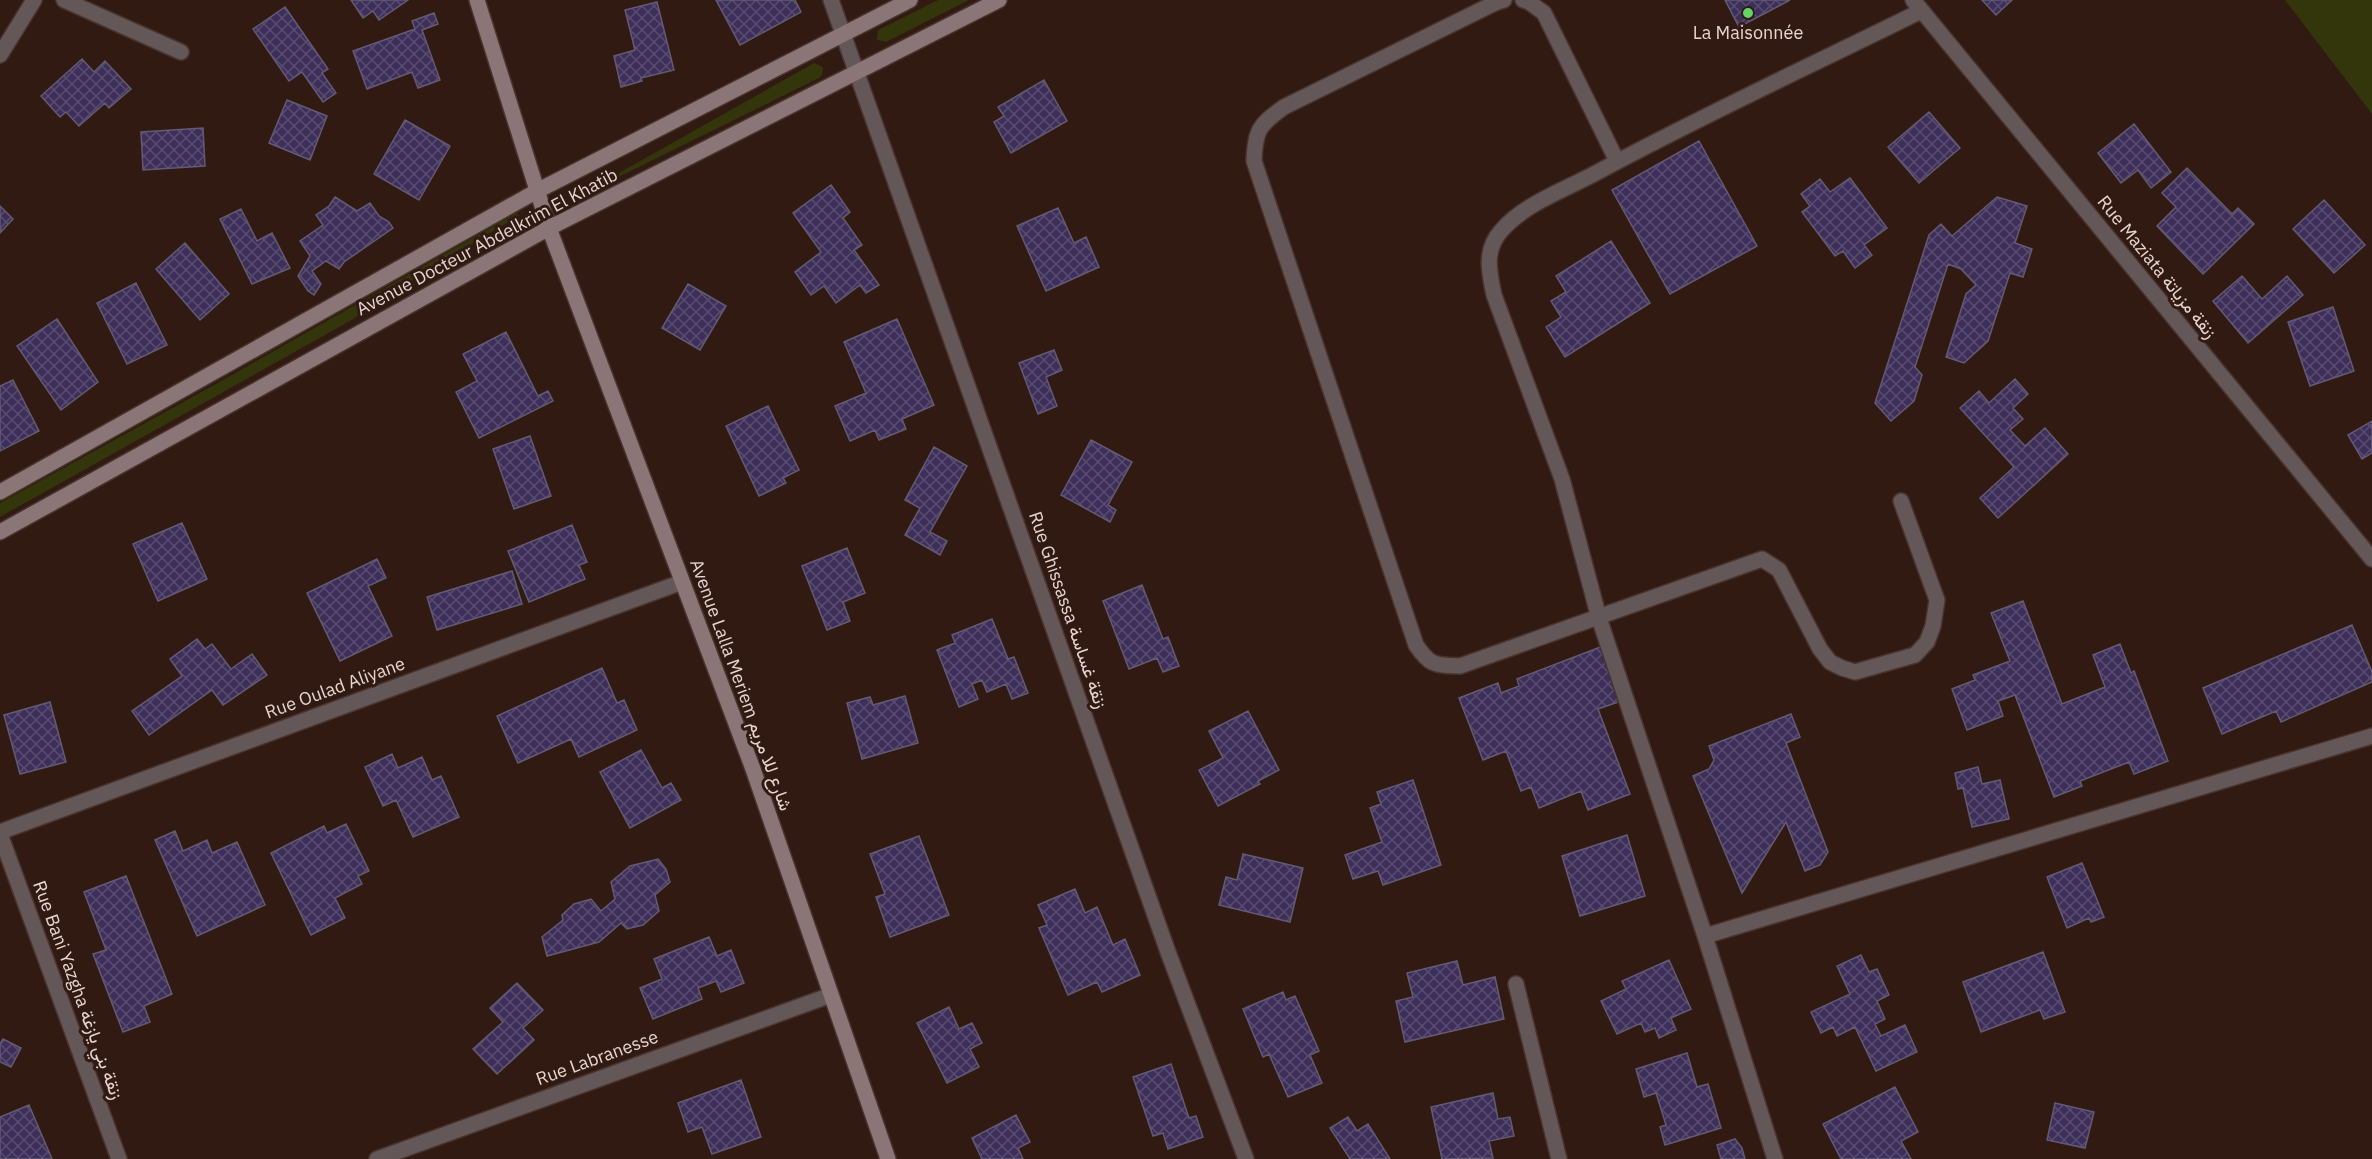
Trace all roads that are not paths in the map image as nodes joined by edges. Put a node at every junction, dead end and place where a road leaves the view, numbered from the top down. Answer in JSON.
{"nodes":[{"id":1,"x":34,"y":0,"type":"edge"},
{"id":2,"x":64,"y":0,"type":"edge"},
{"id":3,"x":477,"y":0,"type":"edge"},
{"id":4,"x":831,"y":0,"type":"edge"},
{"id":5,"x":910,"y":0,"type":"edge"},
{"id":6,"x":999,"y":0,"type":"edge"},
{"id":7,"x":1504,"y":0,"type":"edge"},
{"id":8,"x":1523,"y":0,"type":"edge"},
{"id":9,"x":1917,"y":6,"type":"edge"},
{"id":10,"x":843,"y":34,"type":"junction"},
{"id":11,"x":181,"y":52,"type":"dead end"},
{"id":12,"x":0,"y":55,"type":"edge"},
{"id":13,"x":856,"y":73,"type":"junction"},
{"id":14,"x":1617,"y":161,"type":"junction"},
{"id":15,"x":537,"y":191,"type":"junction"},
{"id":16,"x":549,"y":228,"type":"junction"},
{"id":17,"x":0,"y":492,"type":"edge"},
{"id":18,"x":1901,"y":501,"type":"dead end"},
{"id":19,"x":0,"y":532,"type":"edge"},
{"id":20,"x":2372,"y":559,"type":"edge"},
{"id":21,"x":682,"y":582,"type":"junction"},
{"id":22,"x":1599,"y":618,"type":"junction"},
{"id":23,"x":2372,"y":736,"type":"edge"},
{"id":24,"x":0,"y":833,"type":"edge"},
{"id":25,"x":1705,"y":936,"type":"junction"},
{"id":26,"x":1516,"y":984,"type":"dead end"},
{"id":27,"x":831,"y":995,"type":"junction"},
{"id":28,"x":118,"y":1159,"type":"edge"},
{"id":29,"x":377,"y":1159,"type":"edge"},
{"id":30,"x":888,"y":1159,"type":"edge"},
{"id":31,"x":1246,"y":1159,"type":"edge"},
{"id":32,"x":1559,"y":1159,"type":"edge"},
{"id":33,"x":1775,"y":1159,"type":"edge"}],
"edges":[{"from":1,"to":12,"type":"street"},
{"from":2,"to":11,"type":"street"},
{"from":3,"to":15,"type":"main road","name":"Avenue Lalla Meriem شارع للا مريم"},
{"from":4,"to":10,"type":"street","name":"Rue Ghissassa زنقة غساسة"},
{"from":5,"to":10,"type":"main road","name":"Avenue Docteur Abdelkrim El Khatib"},
{"from":6,"to":13,"type":"main road","name":"Avenue Docteur Abdelkrim El Khatib"},
{"from":7,"to":22,"type":"street"},
{"from":8,"to":14,"type":"street"},
{"from":9,"to":14,"type":"street"},
{"from":9,"to":20,"type":"street","name":"Rue Maziata زنقة مزياتة"},
{"from":10,"to":13,"type":"street","name":"Rue Ghissassa زنقة غساسة"},
{"from":10,"to":15,"type":"main road","name":"Avenue Docteur Abdelkrim El Khatib"},
{"from":13,"to":16,"type":"main road","name":"Avenue Docteur Abdelkrim El Khatib"},
{"from":13,"to":31,"type":"street","name":"Rue Ghissassa زنقة غساسة"},
{"from":14,"to":22,"type":"street"},
{"from":15,"to":16,"type":"main road","name":"Avenue Lalla Meriem شارع للا مريم"},
{"from":15,"to":17,"type":"main road","name":"Avenue Docteur Abdelkrim El Khatib"},
{"from":16,"to":19,"type":"main road","name":"Avenue Docteur Abdelkrim El Khatib"},
{"from":16,"to":21,"type":"main road","name":"Avenue Lalla Meriem شارع للا مريم"},
{"from":18,"to":22,"type":"street"},
{"from":21,"to":24,"type":"street","name":"Rue Oulad Aliyane"},
{"from":21,"to":27,"type":"main road","name":"Avenue Lalla Meriem شارع للا مريم"},
{"from":22,"to":25,"type":"street"},
{"from":23,"to":25,"type":"street"},
{"from":24,"to":28,"type":"street","name":"Rue Bani Yazgha زنقة بني يازغة"},
{"from":25,"to":33,"type":"street"},
{"from":26,"to":32,"type":"street"},
{"from":27,"to":29,"type":"street","name":"Rue Labranesse"},
{"from":27,"to":30,"type":"main road","name":"Avenue Lalla Meriem شارع للا مريم"}]}
